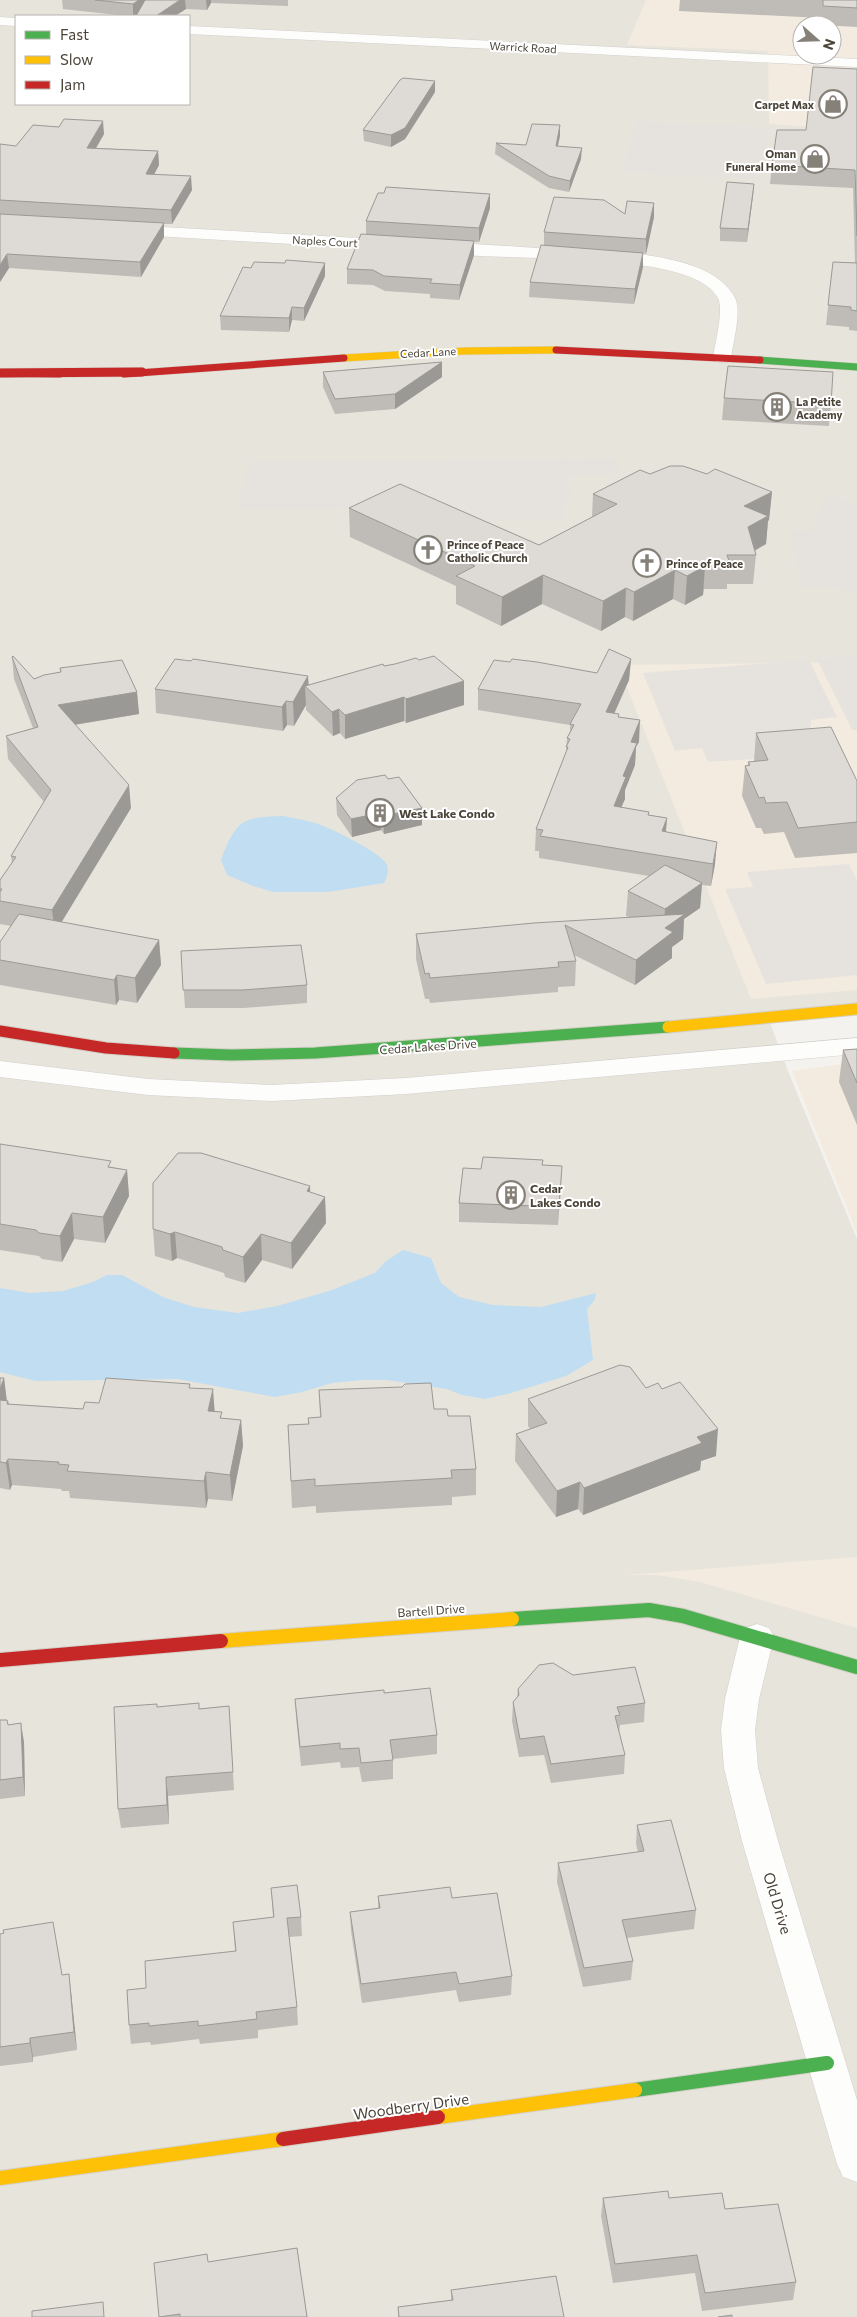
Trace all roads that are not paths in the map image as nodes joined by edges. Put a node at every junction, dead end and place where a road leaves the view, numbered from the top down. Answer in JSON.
{"nodes":[{"id":1,"x":0,"y":21,"type":"edge"},
{"id":2,"x":15,"y":22,"type":"edge"},
{"id":3,"x":190,"y":30,"type":"edge"},
{"id":4,"x":857,"y":63,"type":"edge"},
{"id":5,"x":115,"y":230,"type":"edge"},
{"id":6,"x":722,"y":358,"type":"junction"},
{"id":7,"x":857,"y":367,"type":"edge"},
{"id":8,"x":0,"y":373,"type":"edge"},
{"id":9,"x":857,"y":1009,"type":"edge"},
{"id":10,"x":0,"y":1031,"type":"edge"},
{"id":11,"x":857,"y":1046,"type":"edge"},
{"id":12,"x":0,"y":1069,"type":"edge"},
{"id":13,"x":757,"y":1637,"type":"junction"},
{"id":14,"x":0,"y":1660,"type":"edge"},
{"id":15,"x":857,"y":1667,"type":"edge"},
{"id":16,"x":827,"y":2063,"type":"junction"},
{"id":17,"x":857,"y":2164,"type":"edge"},
{"id":18,"x":0,"y":2178,"type":"edge"}],
"edges":[{"from":1,"to":2,"type":"street"},
{"from":3,"to":4,"type":"street","name":"Warrick Road"},
{"from":5,"to":6,"type":"street","name":"Naples Court"},
{"from":6,"to":7,"type":"street","name":"Cedar Lane"},
{"from":6,"to":8,"type":"street","name":"Cedar Lane"},
{"from":9,"to":10,"type":"street","name":"Cedar Lakes Drive"},
{"from":11,"to":12,"type":"street"},
{"from":13,"to":14,"type":"street","name":"Bartell Drive"},
{"from":13,"to":15,"type":"street","name":"Bartell Drive"},
{"from":13,"to":16,"type":"street","name":"Old Drive"},
{"from":16,"to":17,"type":"street","name":"Old Drive"},
{"from":16,"to":18,"type":"street","name":"Woodberry Drive"}]}
